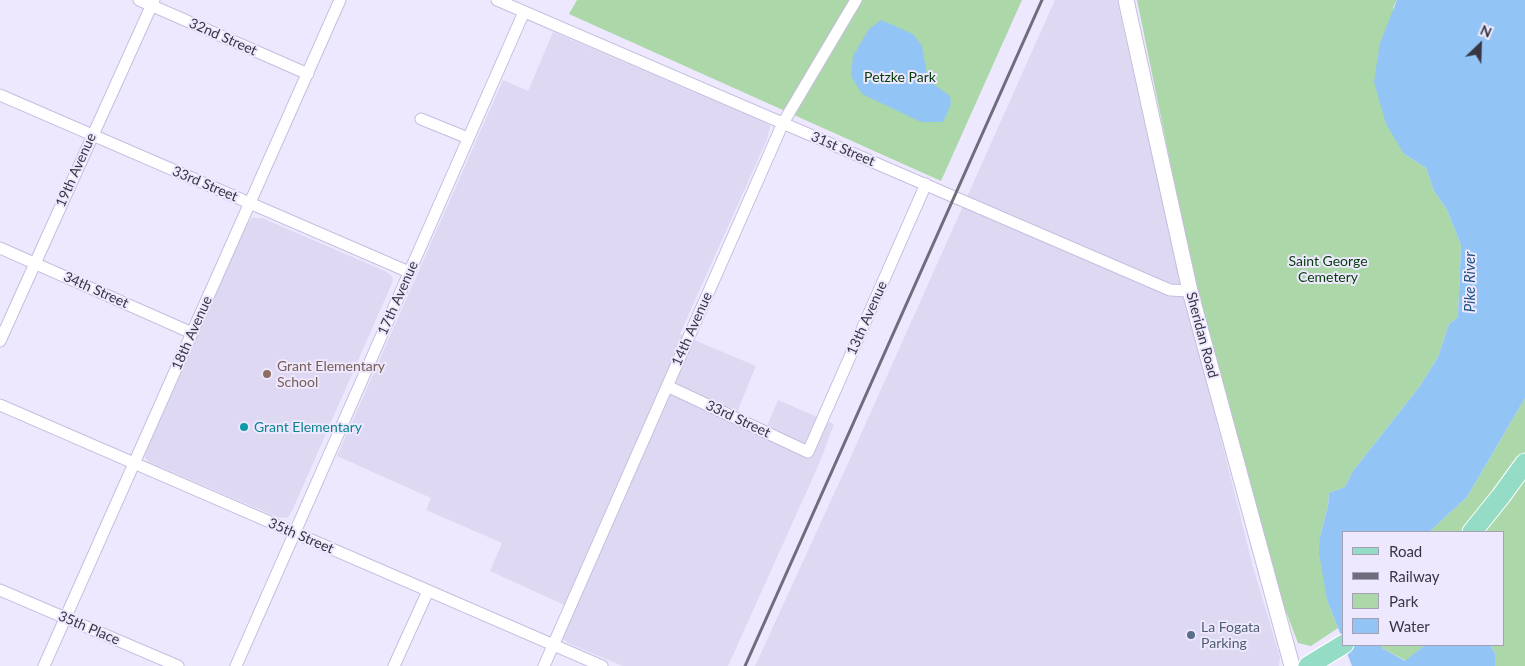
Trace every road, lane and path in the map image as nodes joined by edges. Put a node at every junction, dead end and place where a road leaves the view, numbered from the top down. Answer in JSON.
{"nodes":[{"id":1,"x":139,"y":0,"type":"edge"},
{"id":2,"x":340,"y":0,"type":"edge"},
{"id":3,"x":497,"y":0,"type":"edge"},
{"id":4,"x":856,"y":0,"type":"edge"},
{"id":5,"x":1126,"y":0,"type":"edge"},
{"id":6,"x":153,"y":3,"type":"edge"},
{"id":7,"x":524,"y":12,"type":"junction"},
{"id":8,"x":308,"y":74,"type":"junction"},
{"id":9,"x":0,"y":95,"type":"edge"},
{"id":10,"x":421,"y":119,"type":"dead end"},
{"id":11,"x":783,"y":123,"type":"junction"},
{"id":12,"x":92,"y":135,"type":"junction"},
{"id":13,"x":468,"y":138,"type":"junction"},
{"id":14,"x":926,"y":184,"type":"junction"},
{"id":15,"x":250,"y":203,"type":"junction"},
{"id":16,"x":0,"y":248,"type":"edge"},
{"id":17,"x":35,"y":263,"type":"junction"},
{"id":18,"x":409,"y":272,"type":"junction"},
{"id":19,"x":1190,"y":291,"type":"junction"},
{"id":20,"x":192,"y":333,"type":"junction"},
{"id":21,"x":0,"y":341,"type":"edge"},
{"id":22,"x":667,"y":386,"type":"junction"},
{"id":23,"x":0,"y":405,"type":"edge"},
{"id":24,"x":808,"y":452,"type":"joint"},
{"id":25,"x":134,"y":463,"type":"junction"},
{"id":26,"x":1525,"y":463,"type":"edge"},
{"id":27,"x":1473,"y":531,"type":"edge"},
{"id":28,"x":294,"y":533,"type":"junction"},
{"id":29,"x":0,"y":590,"type":"edge"},
{"id":30,"x":428,"y":591,"type":"junction"},
{"id":31,"x":65,"y":618,"type":"junction"},
{"id":32,"x":554,"y":645,"type":"junction"},
{"id":33,"x":1342,"y":645,"type":"edge"},
{"id":34,"x":44,"y":666,"type":"edge"},
{"id":35,"x":178,"y":666,"type":"edge"},
{"id":36,"x":236,"y":666,"type":"edge"},
{"id":37,"x":394,"y":666,"type":"edge"},
{"id":38,"x":544,"y":666,"type":"edge"},
{"id":39,"x":602,"y":666,"type":"edge"},
{"id":40,"x":1292,"y":666,"type":"edge"},
{"id":41,"x":1308,"y":666,"type":"edge"}],
"edges":[{"from":1,"to":6,"type":"street","name":"32nd Street"},
{"from":2,"to":8,"type":"street","name":"18th Avenue"},
{"from":3,"to":7,"type":"street","name":"31st Street"},
{"from":4,"to":11,"type":"street","name":"14th Avenue"},
{"from":5,"to":19,"type":"street","name":"Sheridan Road"},
{"from":6,"to":8,"type":"street","name":"32nd Street"},
{"from":6,"to":12,"type":"street","name":"19th Avenue"},
{"from":7,"to":11,"type":"street","name":"31st Street"},
{"from":7,"to":13,"type":"street","name":"17th Avenue"},
{"from":8,"to":15,"type":"street","name":"18th Avenue"},
{"from":9,"to":12,"type":"street","name":"33rd Street"},
{"from":10,"to":13,"type":"street"},
{"from":11,"to":14,"type":"street","name":"31st Street"},
{"from":11,"to":22,"type":"street","name":"14th Avenue"},
{"from":12,"to":15,"type":"street","name":"33rd Street"},
{"from":12,"to":17,"type":"street","name":"19th Avenue"},
{"from":13,"to":18,"type":"street","name":"17th Avenue"},
{"from":14,"to":19,"type":"street","name":"31st Street"},
{"from":14,"to":24,"type":"street","name":"13th Avenue"},
{"from":15,"to":18,"type":"street","name":"33rd Street"},
{"from":15,"to":20,"type":"street","name":"18th Avenue"},
{"from":16,"to":17,"type":"street","name":"34th Street"},
{"from":17,"to":20,"type":"street","name":"34th Street"},
{"from":17,"to":21,"type":"street","name":"19th Avenue"},
{"from":18,"to":28,"type":"street","name":"17th Avenue"},
{"from":19,"to":40,"type":"street","name":"Sheridan Road"},
{"from":20,"to":25,"type":"street","name":"18th Avenue"},
{"from":22,"to":24,"type":"street","name":"33rd Street"},
{"from":22,"to":32,"type":"street","name":"14th Avenue"},
{"from":23,"to":25,"type":"street","name":"35th Street"},
{"from":25,"to":28,"type":"street","name":"35th Street"},
{"from":25,"to":31,"type":"street","name":"18th Avenue"},
{"from":26,"to":27,"type":"main road"},
{"from":28,"to":30,"type":"street","name":"35th Street"},
{"from":28,"to":36,"type":"street","name":"17th Avenue"},
{"from":29,"to":31,"type":"street","name":"35th Place"},
{"from":30,"to":32,"type":"street","name":"35th Street"},
{"from":30,"to":37,"type":"street"},
{"from":31,"to":34,"type":"street","name":"18th Avenue"},
{"from":31,"to":35,"type":"street","name":"35th Place"},
{"from":32,"to":38,"type":"street","name":"14th Avenue"},
{"from":32,"to":39,"type":"street","name":"35th Street"},
{"from":33,"to":41,"type":"main road"}]}
